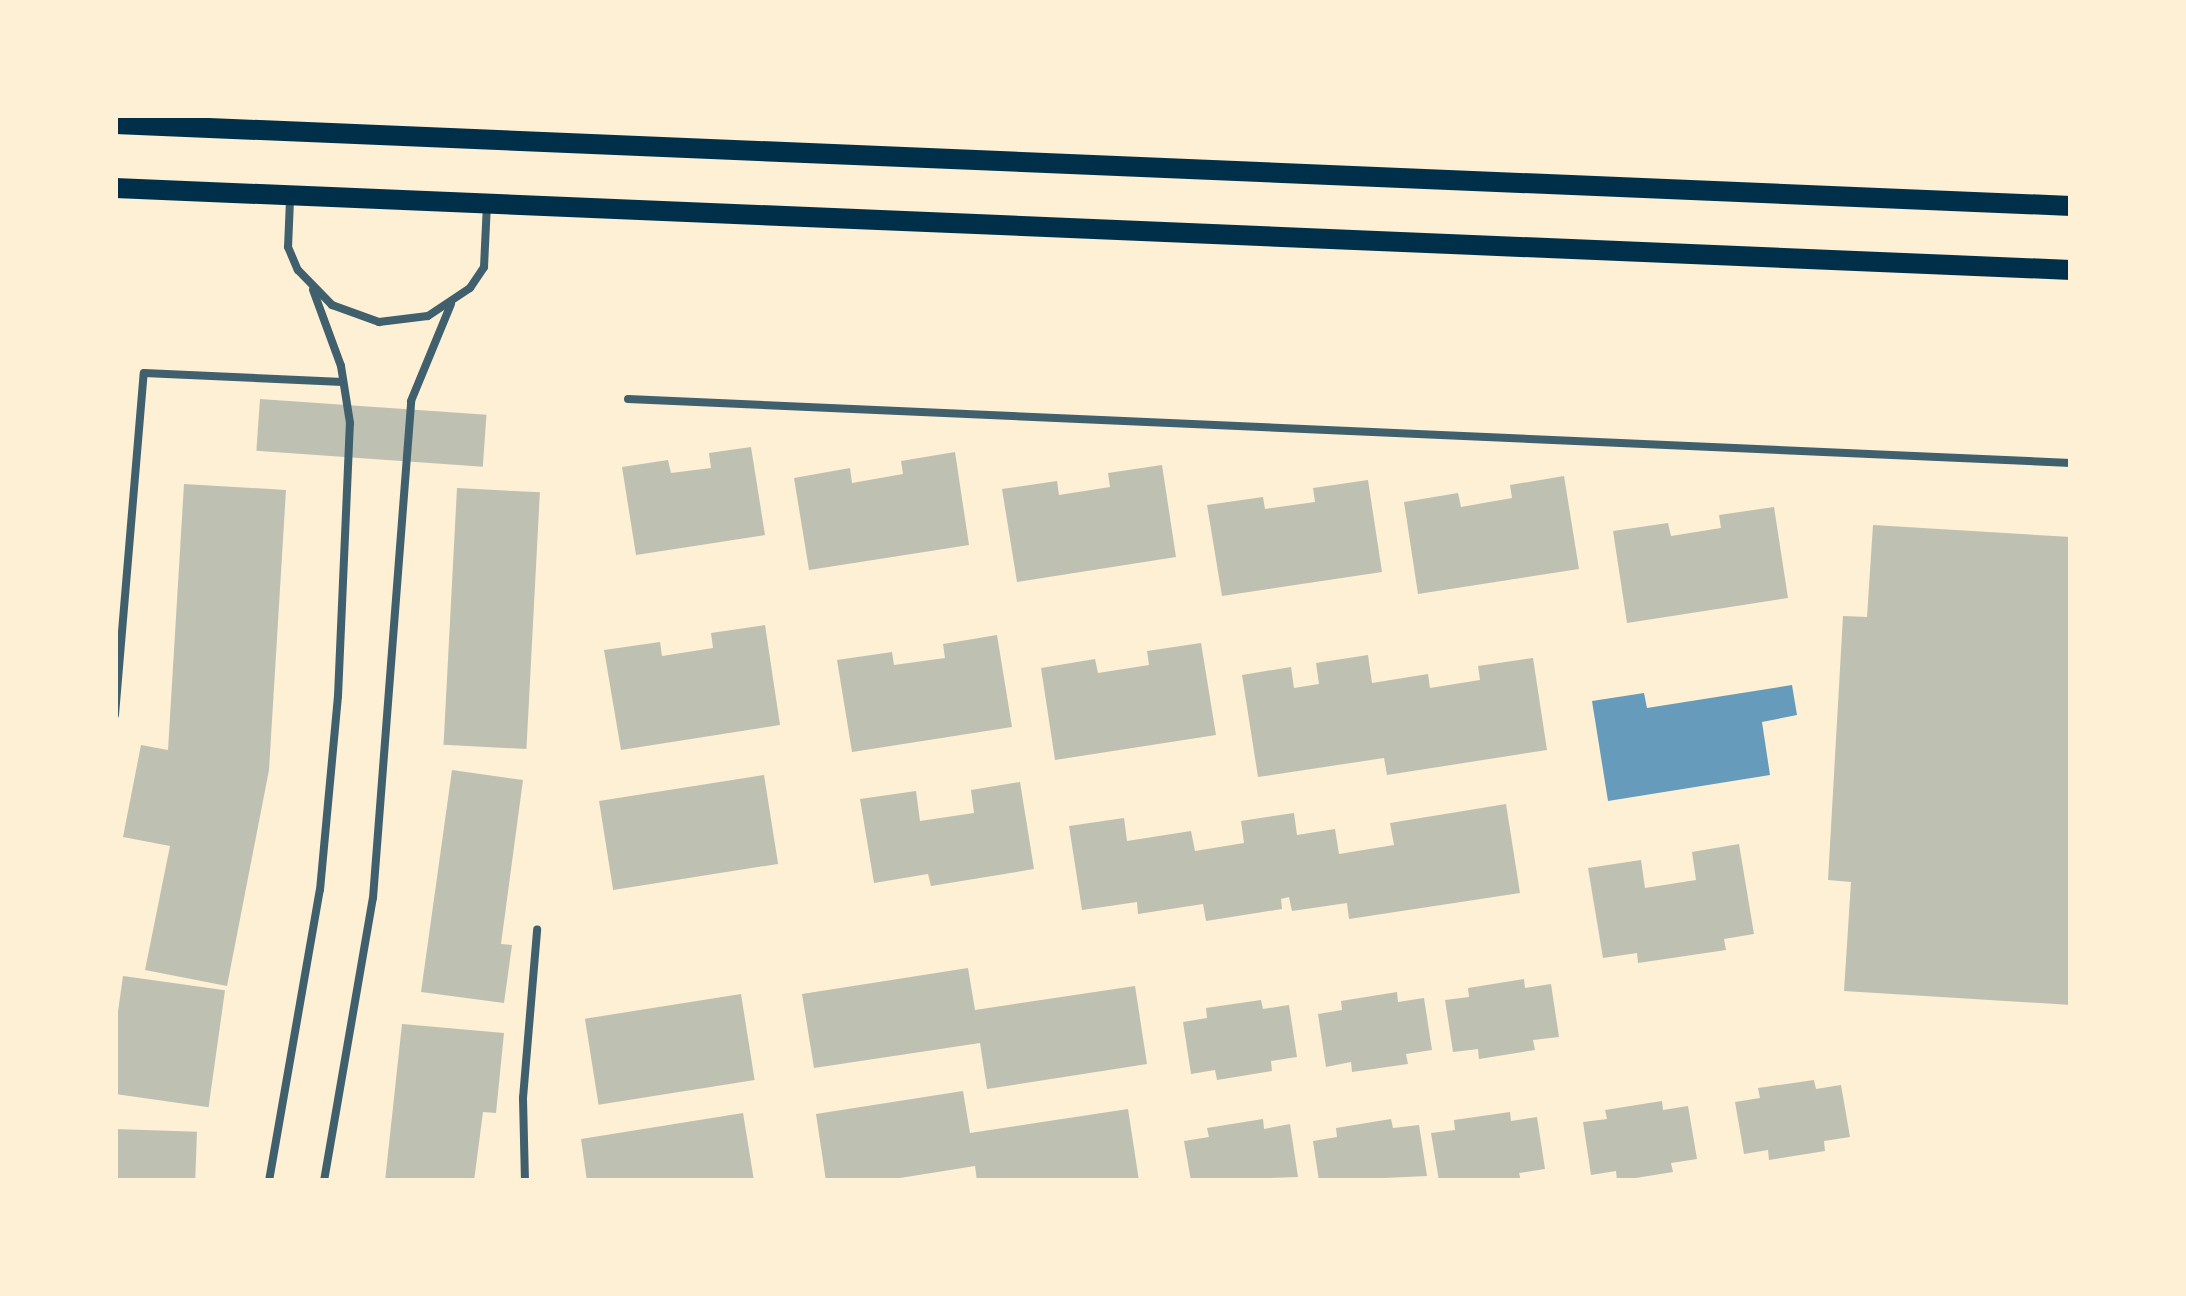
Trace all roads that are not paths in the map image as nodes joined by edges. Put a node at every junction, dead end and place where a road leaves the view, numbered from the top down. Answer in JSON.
{"nodes":[{"id":1,"x":115,"y":124,"type":"edge"},
{"id":2,"x":115,"y":188,"type":"edge"},
{"id":3,"x":290,"y":195,"type":"junction"},
{"id":4,"x":487,"y":203,"type":"junction"},
{"id":5,"x":2071,"y":206,"type":"edge"},
{"id":6,"x":2071,"y":270,"type":"edge"},
{"id":7,"x":313,"y":290,"type":"junction"},
{"id":8,"x":451,"y":304,"type":"junction"},
{"id":9,"x":343,"y":382,"type":"junction"},
{"id":10,"x":628,"y":399,"type":"dead end"},
{"id":11,"x":2071,"y":462,"type":"edge"},
{"id":12,"x":115,"y":715,"type":"edge"},
{"id":13,"x":537,"y":930,"type":"dead end"},
{"id":14,"x":270,"y":1181,"type":"edge"},
{"id":15,"x":324,"y":1181,"type":"edge"},
{"id":16,"x":525,"y":1181,"type":"edge"}],
"edges":[{"from":1,"to":5,"type":"main road"},
{"from":2,"to":3,"type":"main road"},
{"from":3,"to":4,"type":"main road"},
{"from":3,"to":7,"type":"lane"},
{"from":4,"to":6,"type":"main road"},
{"from":4,"to":8,"type":"lane"},
{"from":7,"to":8,"type":"lane"},
{"from":7,"to":9,"type":"lane"},
{"from":8,"to":15,"type":"lane"},
{"from":9,"to":12,"type":"lane"},
{"from":9,"to":14,"type":"lane"},
{"from":10,"to":11,"type":"lane"},
{"from":13,"to":16,"type":"lane"}]}
